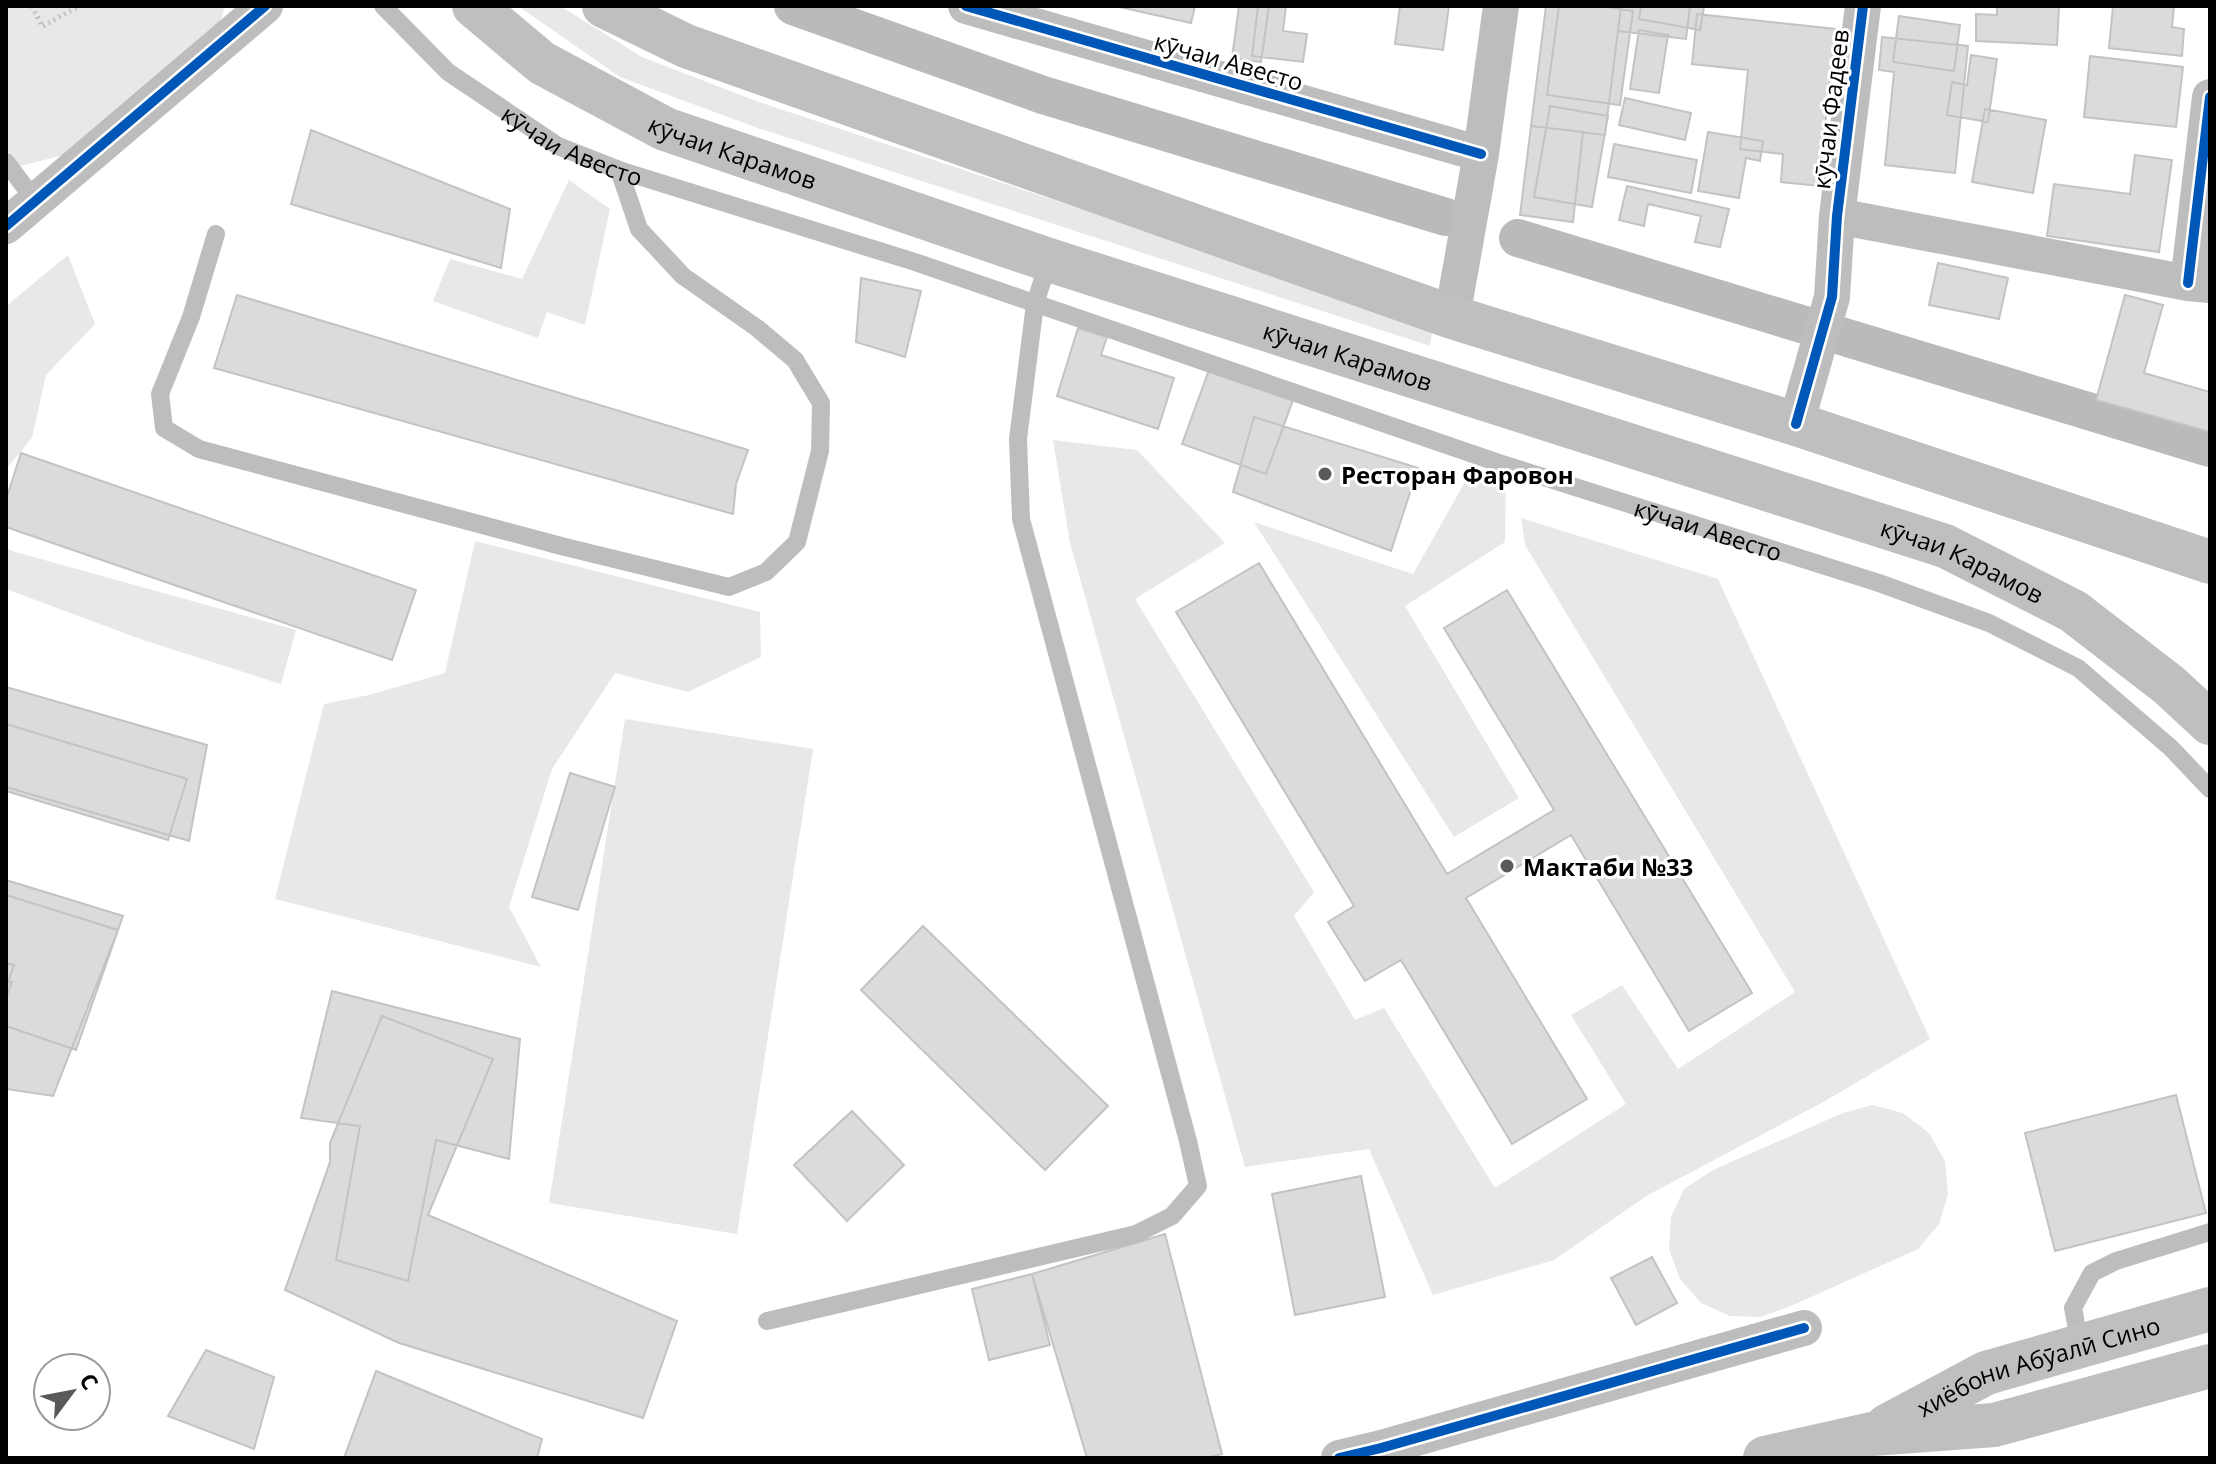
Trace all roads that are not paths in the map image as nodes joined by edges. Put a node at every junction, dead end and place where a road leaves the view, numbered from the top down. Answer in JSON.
{"nodes":[{"id":1,"x":265,"y":6,"type":"edge"},
{"id":2,"x":383,"y":6,"type":"edge"},
{"id":3,"x":474,"y":6,"type":"edge"},
{"id":4,"x":604,"y":6,"type":"edge"},
{"id":5,"x":966,"y":6,"type":"edge"},
{"id":6,"x":1501,"y":6,"type":"edge"},
{"id":7,"x":1863,"y":6,"type":"edge"},
{"id":8,"x":2210,"y":97,"type":"edge"},
{"id":9,"x":1481,"y":154,"type":"junction"},
{"id":10,"x":6,"y":162,"type":"edge"},
{"id":11,"x":619,"y":170,"type":"junction"},
{"id":12,"x":36,"y":202,"type":"junction"},
{"id":13,"x":1837,"y":216,"type":"junction"},
{"id":14,"x":6,"y":226,"type":"edge"},
{"id":15,"x":216,"y":234,"type":"dead end"},
{"id":16,"x":1049,"y":260,"type":"junction"},
{"id":17,"x":2199,"y":284,"type":"edge"},
{"id":18,"x":1035,"y":304,"type":"junction"},
{"id":19,"x":1452,"y":317,"type":"junction"},
{"id":20,"x":1796,"y":424,"type":"junction"},
{"id":21,"x":2210,"y":562,"type":"edge"},
{"id":22,"x":2210,"y":723,"type":"edge"},
{"id":23,"x":2210,"y":789,"type":"edge"},
{"id":24,"x":2210,"y":1232,"type":"edge"},
{"id":25,"x":2210,"y":1309,"type":"edge"},
{"id":26,"x":767,"y":1321,"type":"dead end"},
{"id":27,"x":1804,"y":1328,"type":"dead end"},
{"id":28,"x":2080,"y":1345,"type":"junction"},
{"id":29,"x":2210,"y":1366,"type":"edge"},
{"id":30,"x":1872,"y":1434,"type":"junction"},
{"id":31,"x":1339,"y":1458,"type":"edge"},
{"id":32,"x":1765,"y":1458,"type":"edge"}],
"edges":[{"from":1,"to":12,"type":"street"},
{"from":2,"to":11,"type":"lane","name":"кӯчаи Авесто"},
{"from":3,"to":16,"type":"main road","name":"кӯчаи Карамов"},
{"from":4,"to":19,"type":"main road"},
{"from":5,"to":9,"type":"street","name":"кӯчаи Авесто"},
{"from":6,"to":9,"type":"street"},
{"from":7,"to":13,"type":"street","name":"кӯчаи Фадеев"},
{"from":8,"to":17,"type":"street"},
{"from":9,"to":19,"type":"street"},
{"from":10,"to":12,"type":"lane"},
{"from":11,"to":15,"type":"lane"},
{"from":11,"to":18,"type":"lane","name":"кӯчаи Авесто"},
{"from":12,"to":14,"type":"street"},
{"from":13,"to":17,"type":"street"},
{"from":13,"to":20,"type":"street","name":"кӯчаи Фадеев"},
{"from":16,"to":18,"type":"lane"},
{"from":16,"to":22,"type":"main road","name":"кӯчаи Карамов"},
{"from":18,"to":23,"type":"lane","name":"кӯчаи Авесто"},
{"from":18,"to":26,"type":"lane"},
{"from":19,"to":20,"type":"main road"},
{"from":20,"to":21,"type":"main road"},
{"from":24,"to":28,"type":"lane"},
{"from":25,"to":28,"type":"main road","name":"хиёбони Абӯалӣ Сино"},
{"from":27,"to":31,"type":"street"},
{"from":28,"to":30,"type":"main road","name":"хиёбони Абӯалӣ Сино"},
{"from":29,"to":30,"type":"main road","name":"хиёбони Абӯалӣ Сино"},
{"from":30,"to":32,"type":"main road","name":"хиёбони Абӯалӣ Сино"}]}
